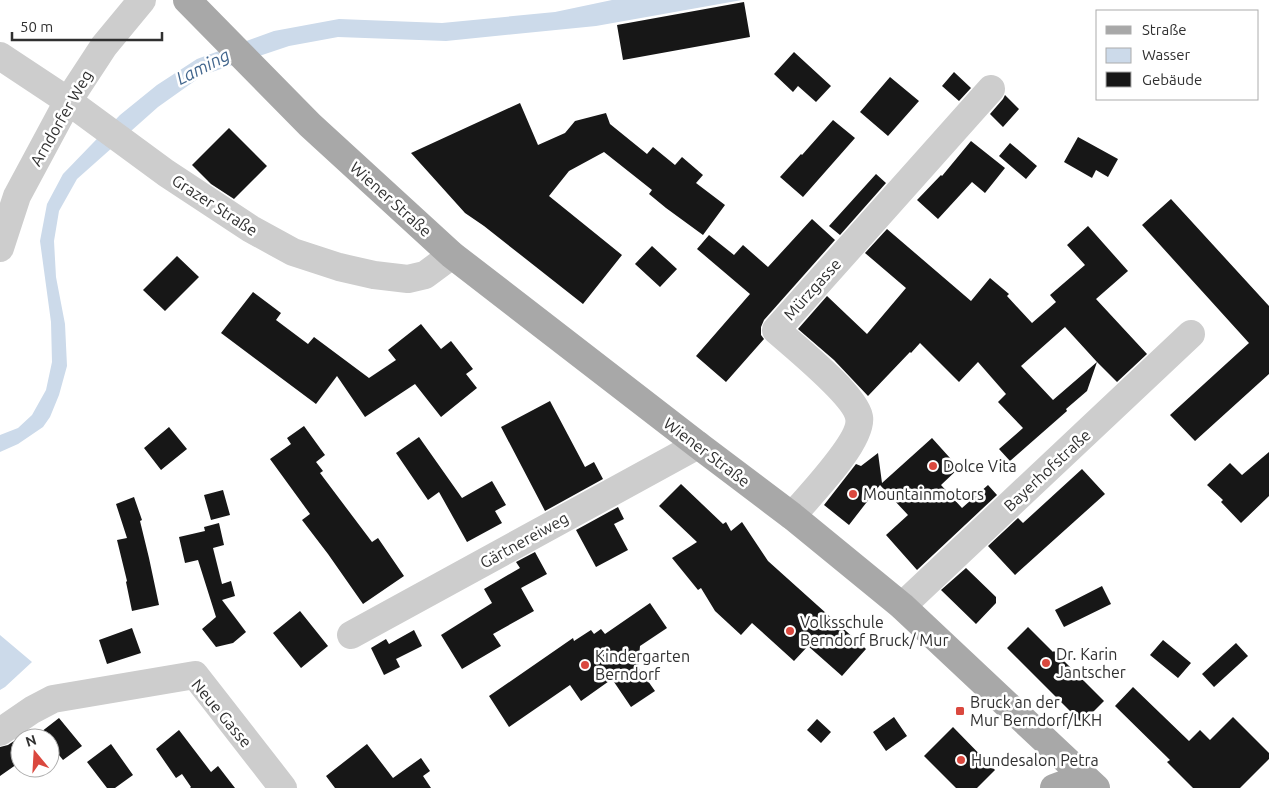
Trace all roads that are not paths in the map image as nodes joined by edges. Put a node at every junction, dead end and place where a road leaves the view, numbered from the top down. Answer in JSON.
{"nodes":[{"id":1,"x":142,"y":0,"type":"edge"},
{"id":2,"x":192,"y":6,"type":"edge"},
{"id":3,"x":0,"y":56,"type":"edge"},
{"id":4,"x":991,"y":89,"type":"dead end"},
{"id":5,"x":68,"y":101,"type":"junction"},
{"id":6,"x":0,"y":248,"type":"edge"},
{"id":7,"x":452,"y":255,"type":"junction"},
{"id":8,"x":1191,"y":334,"type":"dead end"},
{"id":9,"x":698,"y":446,"type":"junction"},
{"id":10,"x":792,"y":516,"type":"junction"},
{"id":11,"x":902,"y":606,"type":"junction"},
{"id":12,"x":351,"y":635,"type":"dead end"},
{"id":13,"x":0,"y":732,"type":"edge"},
{"id":14,"x":1090,"y":782,"type":"edge"},
{"id":15,"x":283,"y":788,"type":"edge"},
{"id":16,"x":1054,"y":788,"type":"edge"}],
"edges":[{"from":1,"to":5,"type":"street","name":"Arndorfer Weg"},
{"from":2,"to":7,"type":"main road","name":"Wiener Straße"},
{"from":3,"to":5,"type":"street","name":"Grazer Straße"},
{"from":4,"to":10,"type":"street","name":"Mürzgasse"},
{"from":5,"to":6,"type":"street","name":"Arndorfer Weg"},
{"from":5,"to":7,"type":"street","name":"Grazer Straße"},
{"from":7,"to":9,"type":"main road","name":"Wiener Straße"},
{"from":8,"to":11,"type":"street","name":"Bayerhofstraße"},
{"from":9,"to":10,"type":"main road","name":"Wiener Straße"},
{"from":9,"to":12,"type":"street","name":"Gärtnereiweg"},
{"from":10,"to":11,"type":"main road","name":"Wiener Straße"},
{"from":11,"to":14,"type":"main road","name":"Wiener Straße"},
{"from":13,"to":15,"type":"street","name":"Neue Gasse"},
{"from":14,"to":16,"type":"main road"}]}
